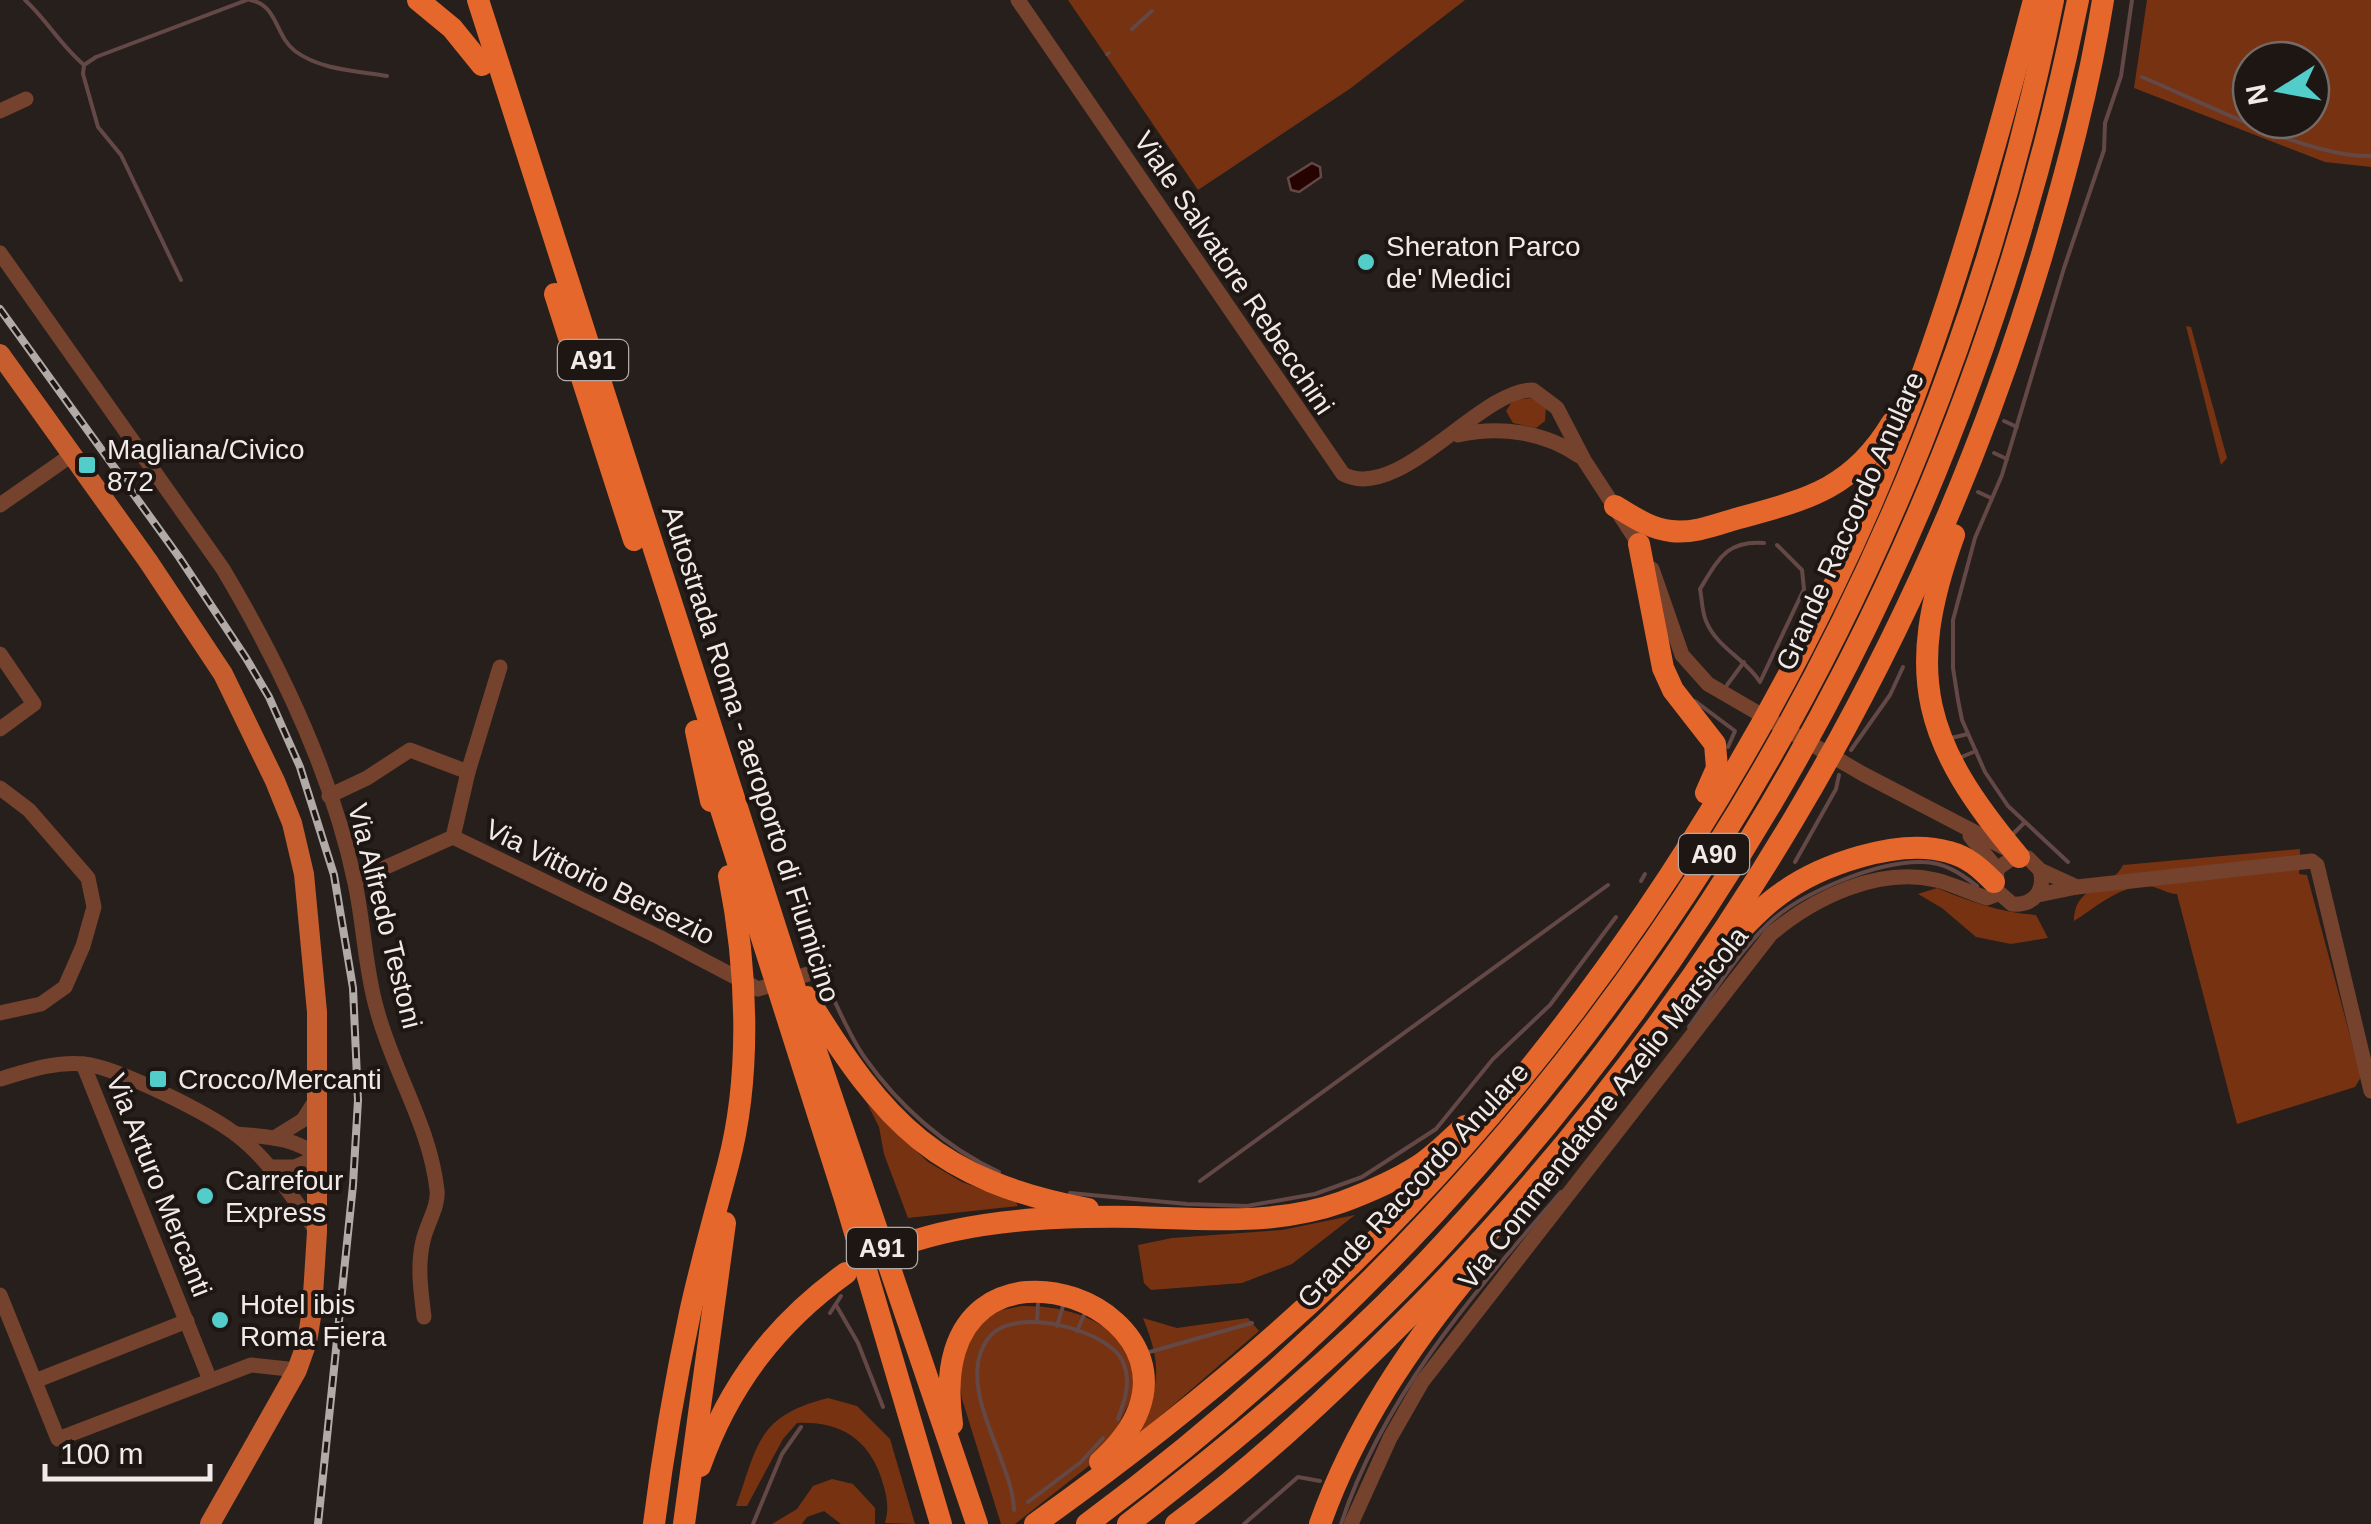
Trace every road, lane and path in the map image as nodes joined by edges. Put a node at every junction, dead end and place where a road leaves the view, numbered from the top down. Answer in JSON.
{"nodes":[{"id":1,"x":418,"y":0,"type":"edge"},
{"id":2,"x":462,"y":0,"type":"edge"},
{"id":3,"x":478,"y":0,"type":"edge"},
{"id":4,"x":494,"y":0,"type":"edge"},
{"id":5,"x":1018,"y":0,"type":"edge"},
{"id":6,"x":2034,"y":0,"type":"edge"},
{"id":7,"x":2053,"y":0,"type":"edge"},
{"id":8,"x":2078,"y":0,"type":"edge"},
{"id":9,"x":2104,"y":0,"type":"edge"},
{"id":10,"x":492,"y":68,"type":"junction"},
{"id":11,"x":26,"y":99,"type":"dead end"},
{"id":12,"x":0,"y":111,"type":"edge"},
{"id":13,"x":0,"y":253,"type":"edge"},
{"id":14,"x":1938,"y":330,"type":"junction"},
{"id":15,"x":0,"y":354,"type":"edge"},
{"id":16,"x":1997,"y":389,"type":"junction"},
{"id":17,"x":1508,"y":396,"type":"junction"},
{"id":18,"x":1552,"y":404,"type":"junction"},
{"id":19,"x":1509,"y":432,"type":"junction"},
{"id":20,"x":1539,"y":436,"type":"junction"},
{"id":21,"x":1449,"y":437,"type":"junction"},
{"id":22,"x":73,"y":454,"type":"junction"},
{"id":23,"x":1584,"y":460,"type":"junction"},
{"id":24,"x":0,"y":506,"type":"edge"},
{"id":25,"x":1615,"y":506,"type":"junction"},
{"id":26,"x":1639,"y":544,"type":"junction"},
{"id":27,"x":0,"y":654,"type":"edge"},
{"id":28,"x":500,"y":667,"type":"dead end"},
{"id":29,"x":0,"y":728,"type":"edge"},
{"id":30,"x":696,"y":731,"type":"junction"},
{"id":31,"x":468,"y":772,"type":"junction"},
{"id":32,"x":0,"y":788,"type":"edge"},
{"id":33,"x":329,"y":796,"type":"junction"},
{"id":34,"x":1960,"y":826,"type":"junction"},
{"id":35,"x":454,"y":837,"type":"junction"},
{"id":36,"x":2019,"y":857,"type":"junction"},
{"id":37,"x":2040,"y":870,"type":"junction"},
{"id":38,"x":355,"y":881,"type":"junction"},
{"id":39,"x":1996,"y":882,"type":"junction"},
{"id":40,"x":2077,"y":886,"type":"junction"},
{"id":41,"x":2038,"y":895,"type":"junction"},
{"id":42,"x":1640,"y":918,"type":"junction"},
{"id":43,"x":778,"y":964,"type":"junction"},
{"id":44,"x":826,"y":969,"type":"dead end"},
{"id":45,"x":1676,"y":999,"type":"junction"},
{"id":46,"x":799,"y":1005,"type":"junction"},
{"id":47,"x":0,"y":1013,"type":"edge"},
{"id":48,"x":1555,"y":1035,"type":"junction"},
{"id":49,"x":83,"y":1064,"type":"junction"},
{"id":50,"x":0,"y":1079,"type":"edge"},
{"id":51,"x":2371,"y":1091,"type":"edge"},
{"id":52,"x":317,"y":1098,"type":"junction"},
{"id":53,"x":237,"y":1134,"type":"junction"},
{"id":54,"x":274,"y":1138,"type":"junction"},
{"id":55,"x":296,"y":1143,"type":"junction"},
{"id":56,"x":1565,"y":1144,"type":"junction"},
{"id":57,"x":318,"y":1157,"type":"junction"},
{"id":58,"x":728,"y":1164,"type":"junction"},
{"id":59,"x":269,"y":1167,"type":"junction"},
{"id":60,"x":296,"y":1167,"type":"junction"},
{"id":61,"x":1131,"y":1217,"type":"junction"},
{"id":62,"x":317,"y":1232,"type":"junction"},
{"id":63,"x":901,"y":1245,"type":"dead end"},
{"id":64,"x":846,"y":1273,"type":"dead end"},
{"id":65,"x":0,"y":1295,"type":"edge"},
{"id":66,"x":424,"y":1317,"type":"dead end"},
{"id":67,"x":187,"y":1321,"type":"junction"},
{"id":68,"x":297,"y":1370,"type":"junction"},
{"id":69,"x":210,"y":1380,"type":"junction"},
{"id":70,"x":34,"y":1381,"type":"junction"},
{"id":71,"x":966,"y":1491,"type":"junction"},
{"id":72,"x":210,"y":1524,"type":"edge"},
{"id":73,"x":654,"y":1524,"type":"edge"},
{"id":74,"x":685,"y":1524,"type":"edge"},
{"id":75,"x":941,"y":1524,"type":"edge"},
{"id":76,"x":977,"y":1524,"type":"edge"},
{"id":77,"x":1032,"y":1524,"type":"edge"},
{"id":78,"x":1087,"y":1524,"type":"edge"},
{"id":79,"x":1128,"y":1524,"type":"edge"},
{"id":80,"x":1176,"y":1524,"type":"edge"},
{"id":81,"x":1320,"y":1524,"type":"edge"},
{"id":82,"x":1351,"y":1524,"type":"edge"}],
"edges":[{"from":1,"to":10,"type":"highway"},
{"from":2,"to":10,"type":"highway","name":"Autostrada Roma - aeroporto di Fiumicino","number":"A91"},
{"from":3,"to":10,"type":"highway","name":"Autostrada Roma - aeroporto di Fiumicino","number":"A91"},
{"from":4,"to":10,"type":"highway"},
{"from":5,"to":21,"type":"street","name":"Viale Salvatore Rebecchini"},
{"from":6,"to":14,"type":"highway","name":"Grande Raccordo Anulare"},
{"from":7,"to":78,"type":"highway","name":"Grande Raccordo Anulare","number":"A90"},
{"from":8,"to":79,"type":"highway","name":"Grande Raccordo Anulare","number":"A90"},
{"from":9,"to":16,"type":"highway"},
{"from":10,"to":30,"type":"highway","name":"Autostrada Roma - aeroporto di Fiumicino","number":"A91"},
{"from":10,"to":43,"type":"highway","name":"Autostrada Roma - aeroporto di Fiumicino","number":"A91"},
{"from":11,"to":12,"type":"street"},
{"from":13,"to":33,"type":"street","name":"Via Alfredo Testoni"},
{"from":14,"to":25,"type":"highway"},
{"from":14,"to":42,"type":"highway","name":"Grande Raccordo Anulare"},
{"from":15,"to":22,"type":"main road"},
{"from":16,"to":36,"type":"highway"},
{"from":16,"to":45,"type":"highway"},
{"from":17,"to":18,"type":"street"},
{"from":17,"to":19,"type":"street"},
{"from":17,"to":21,"type":"street","name":"Viale Salvatore Rebecchini"},
{"from":18,"to":20,"type":"street"},
{"from":18,"to":23,"type":"street","name":"Viale Salvatore Rebecchini"},
{"from":19,"to":20,"type":"street","name":"Viale Salvatore Rebecchini"},
{"from":19,"to":21,"type":"street","name":"Viale Salvatore Rebecchini"},
{"from":20,"to":23,"type":"street","name":"Viale Salvatore Rebecchini"},
{"from":22,"to":24,"type":"street"},
{"from":22,"to":52,"type":"main road"},
{"from":23,"to":25,"type":"street","name":"Viale Salvatore Rebecchini"},
{"from":25,"to":26,"type":"street","name":"Viale Salvatore Rebecchini"},
{"from":26,"to":34,"type":"street","name":"Viale Salvatore Rebecchini"},
{"from":26,"to":42,"type":"highway"},
{"from":27,"to":29,"type":"street"},
{"from":28,"to":31,"type":"street"},
{"from":30,"to":43,"type":"highway","name":"Autostrada Roma - aeroporto di Fiumicino","number":"A91"},
{"from":30,"to":58,"type":"highway"},
{"from":31,"to":33,"type":"street"},
{"from":31,"to":35,"type":"street"},
{"from":32,"to":47,"type":"street"},
{"from":33,"to":38,"type":"street","name":"Via Alfredo Testoni"},
{"from":34,"to":36,"type":"street","name":"Viale Salvatore Rebecchini"},
{"from":34,"to":39,"type":"street","name":"Viale Salvatore Rebecchini"},
{"from":35,"to":38,"type":"street","name":"Via Vittorio Bersezio"},
{"from":35,"to":44,"type":"street","name":"Via Vittorio Bersezio"},
{"from":36,"to":37,"type":"street"},
{"from":36,"to":39,"type":"street"},
{"from":37,"to":40,"type":"street"},
{"from":37,"to":41,"type":"street"},
{"from":38,"to":66,"type":"street","name":"Via Alfredo Testoni"},
{"from":39,"to":41,"type":"street"},
{"from":39,"to":45,"type":"highway"},
{"from":39,"to":82,"type":"street","name":"Via Commendatore Azelio Marsicola"},
{"from":40,"to":41,"type":"street"},
{"from":40,"to":51,"type":"street"},
{"from":42,"to":48,"type":"highway","name":"Grande Raccordo Anulare"},
{"from":43,"to":46,"type":"highway"},
{"from":45,"to":56,"type":"highway"},
{"from":46,"to":61,"type":"highway"},
{"from":46,"to":71,"type":"highway","name":"Autostrada Roma - aeroporto di Fiumicino","number":"A91"},
{"from":46,"to":75,"type":"highway","name":"Autostrada Roma - aeroporto di Fiumicino","number":"A91"},
{"from":48,"to":61,"type":"highway"},
{"from":48,"to":77,"type":"highway","name":"Grande Raccordo Anulare"},
{"from":49,"to":50,"type":"street"},
{"from":49,"to":53,"type":"street"},
{"from":49,"to":67,"type":"street","name":"Via Arturo Mercanti"},
{"from":52,"to":54,"type":"street"},
{"from":52,"to":57,"type":"main road"},
{"from":53,"to":54,"type":"street"},
{"from":53,"to":59,"type":"street"},
{"from":54,"to":55,"type":"street"},
{"from":55,"to":57,"type":"street"},
{"from":55,"to":60,"type":"street"},
{"from":56,"to":80,"type":"highway"},
{"from":56,"to":81,"type":"highway"},
{"from":57,"to":60,"type":"street"},
{"from":57,"to":62,"type":"main road"},
{"from":58,"to":73,"type":"highway"},
{"from":58,"to":74,"type":"highway"},
{"from":59,"to":60,"type":"street"},
{"from":59,"to":62,"type":"street"},
{"from":61,"to":63,"type":"highway"},
{"from":62,"to":68,"type":"main road"},
{"from":64,"to":74,"type":"highway"},
{"from":65,"to":70,"type":"street"},
{"from":67,"to":69,"type":"street","name":"Via Arturo Mercanti"},
{"from":67,"to":70,"type":"street"},
{"from":68,"to":69,"type":"street"},
{"from":68,"to":72,"type":"main road"},
{"from":69,"to":70,"type":"street"},
{"from":71,"to":76,"type":"highway","name":"Autostrada Roma - aeroporto di Fiumicino","number":"A91"},
{"from":71,"to":77,"type":"highway"}]}
